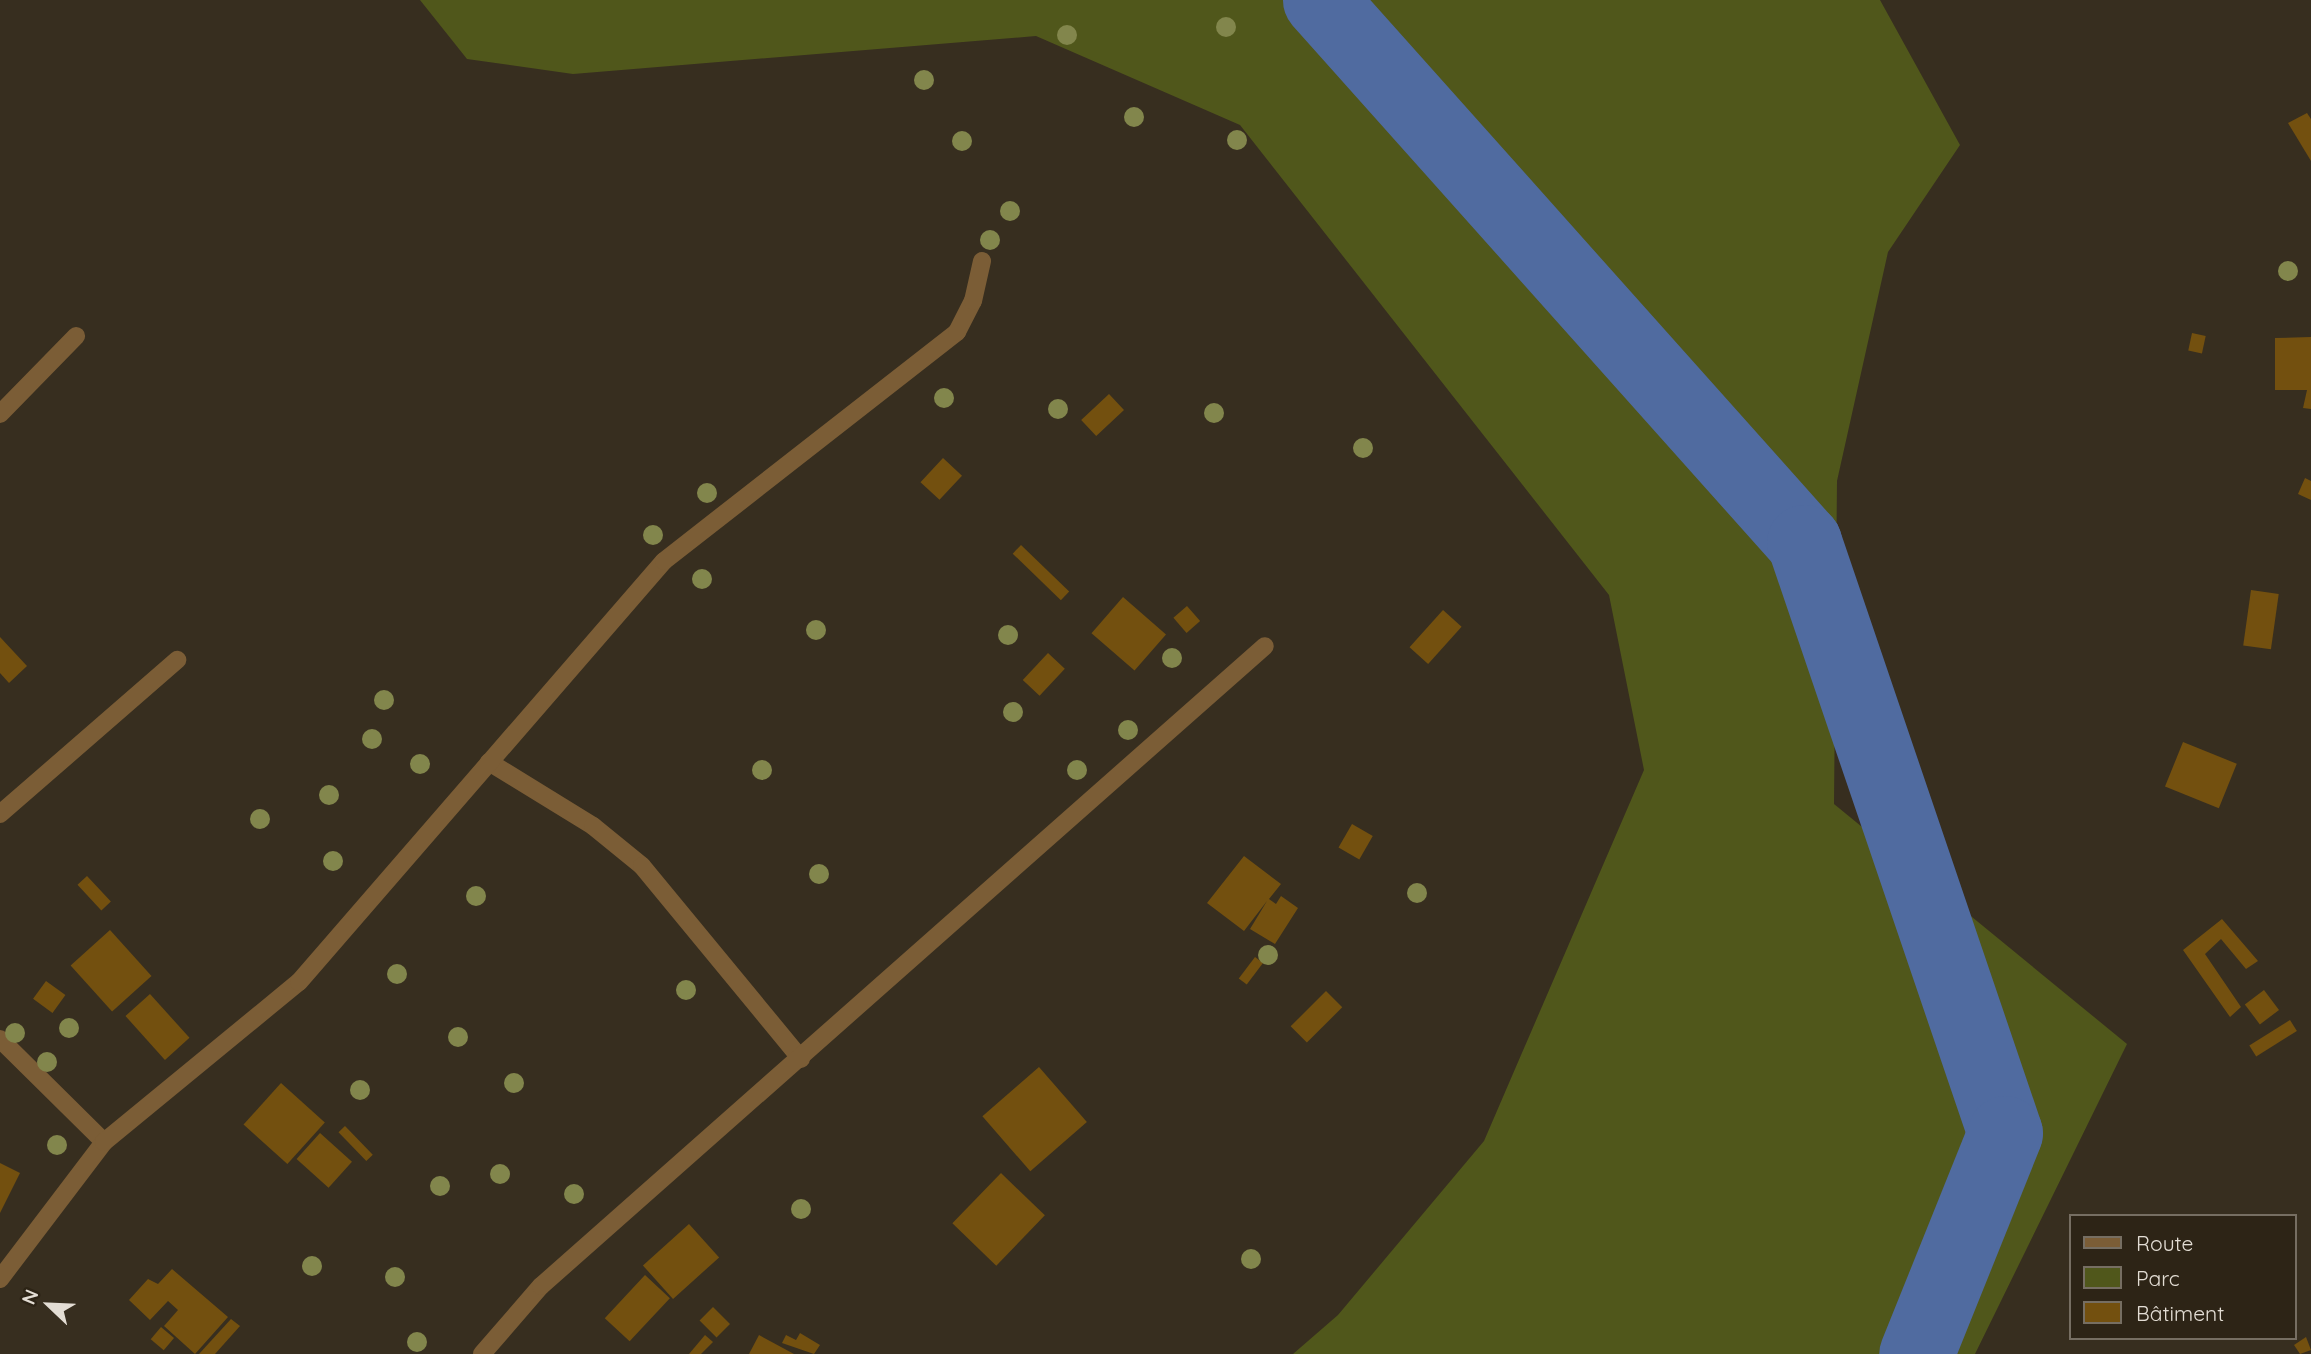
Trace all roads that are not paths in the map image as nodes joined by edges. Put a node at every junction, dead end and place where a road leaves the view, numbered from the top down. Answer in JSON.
{"nodes":[{"id":1,"x":982,"y":261,"type":"dead end"},
{"id":2,"x":76,"y":336,"type":"dead end"},
{"id":3,"x":0,"y":414,"type":"edge"},
{"id":4,"x":1265,"y":646,"type":"dead end"},
{"id":5,"x":177,"y":660,"type":"dead end"},
{"id":6,"x":489,"y":762,"type":"junction"},
{"id":7,"x":0,"y":814,"type":"edge"},
{"id":8,"x":0,"y":1039,"type":"edge"},
{"id":9,"x":801,"y":1059,"type":"junction"},
{"id":10,"x":104,"y":1142,"type":"junction"},
{"id":11,"x":0,"y":1279,"type":"edge"},
{"id":12,"x":482,"y":1354,"type":"edge"}],
"edges":[{"from":1,"to":6,"type":"street"},
{"from":2,"to":3,"type":"street"},
{"from":4,"to":9,"type":"street"},
{"from":5,"to":7,"type":"street"},
{"from":6,"to":9,"type":"street"},
{"from":6,"to":10,"type":"street"},
{"from":8,"to":10,"type":"street"},
{"from":9,"to":12,"type":"street"},
{"from":10,"to":11,"type":"street"}]}
